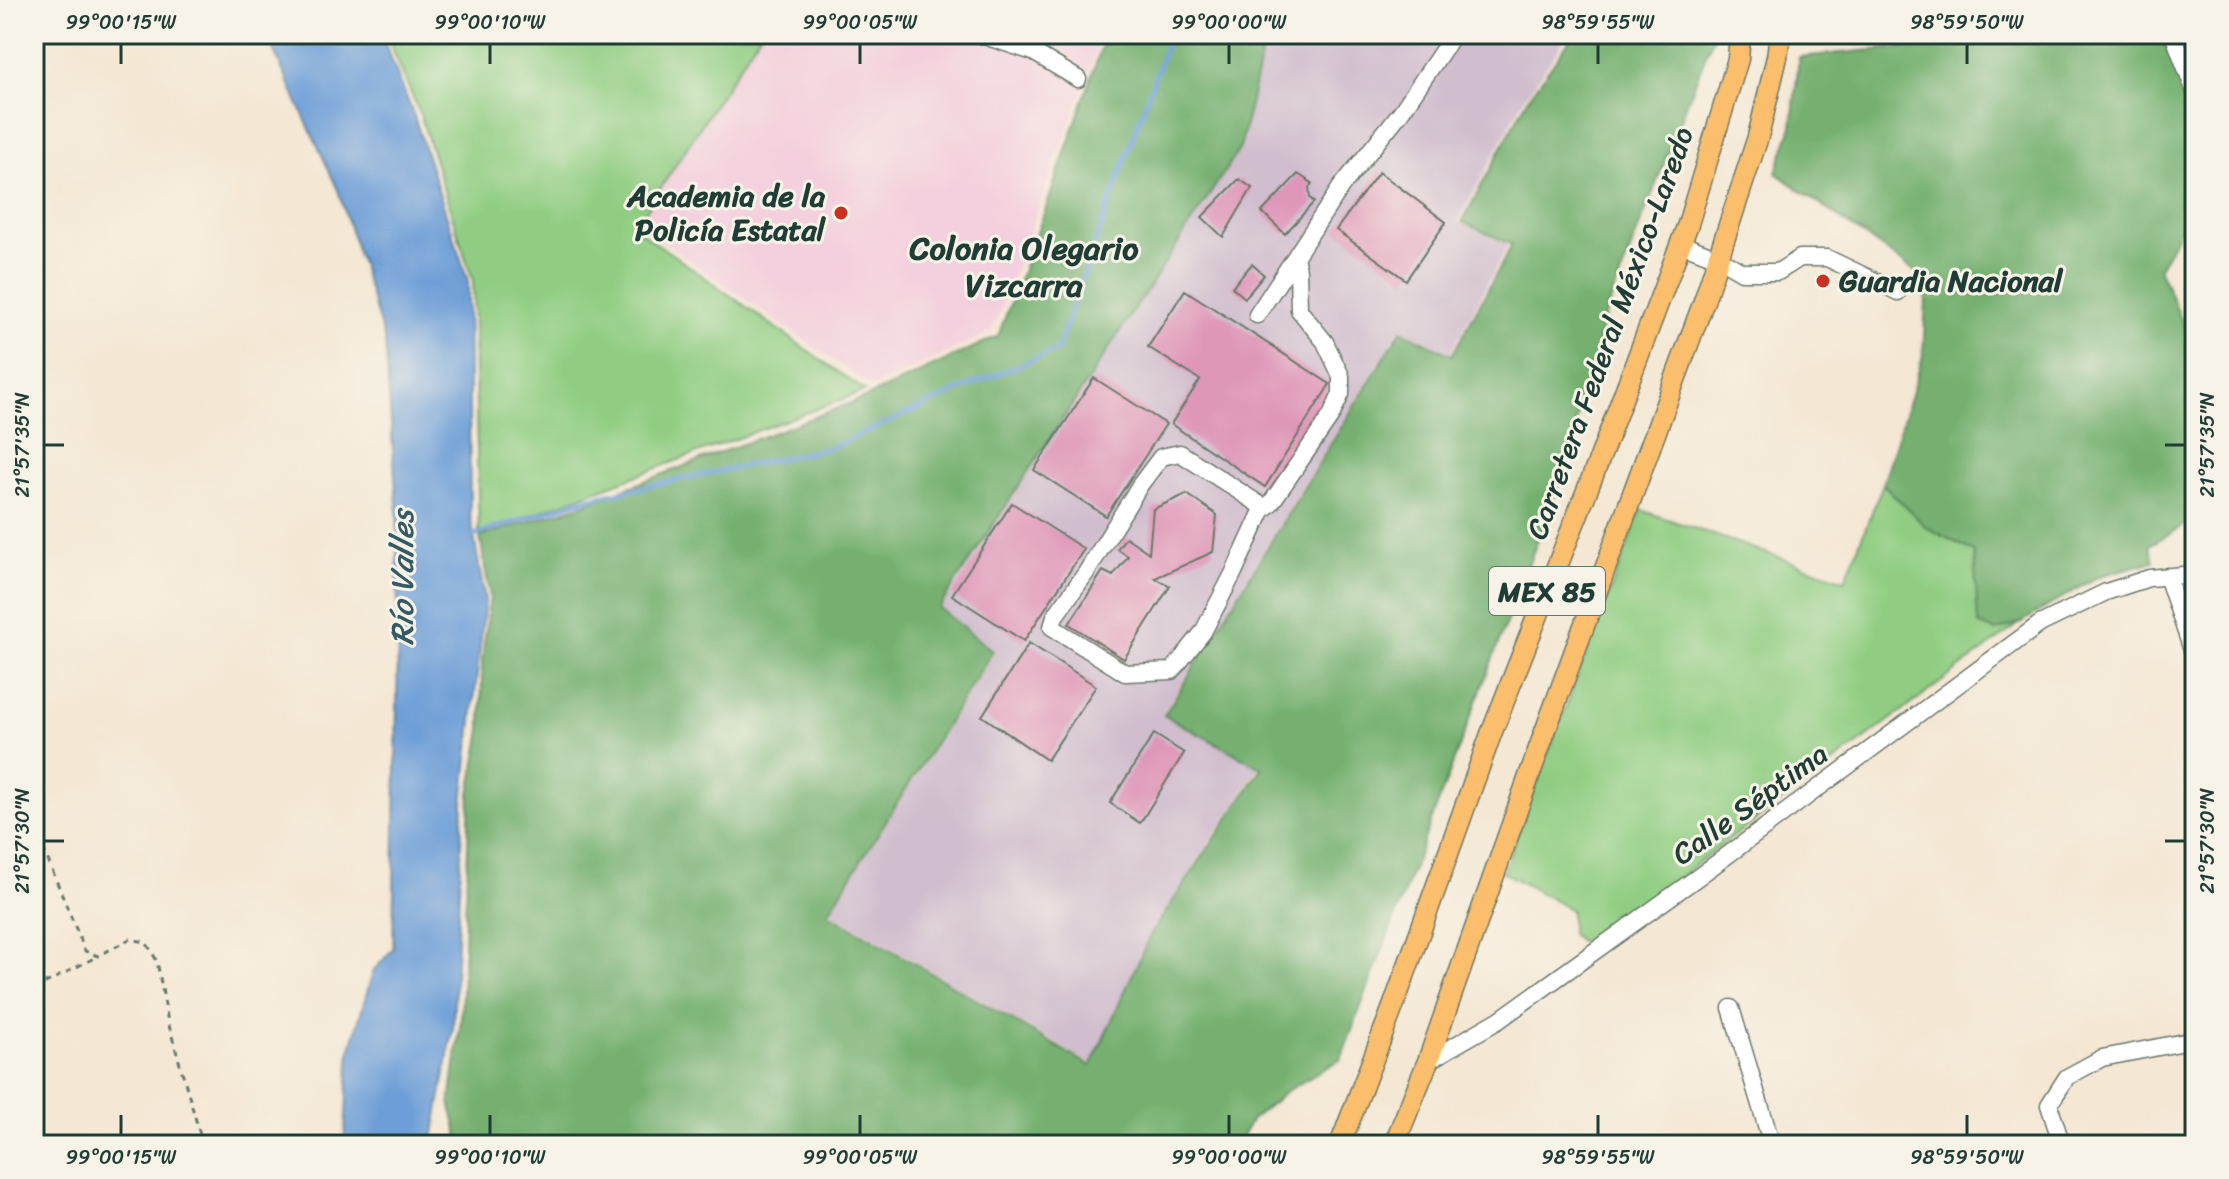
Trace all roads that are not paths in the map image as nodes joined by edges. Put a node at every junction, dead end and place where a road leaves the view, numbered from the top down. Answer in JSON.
{"nodes":[{"id":1,"x":978,"y":34,"type":"edge"},
{"id":2,"x":1454,"y":34,"type":"edge"},
{"id":3,"x":1740,"y":34,"type":"edge"},
{"id":4,"x":1780,"y":34,"type":"edge"},
{"id":5,"x":2173,"y":34,"type":"edge"},
{"id":6,"x":1078,"y":79,"type":"dead end"},
{"id":7,"x":2195,"y":92,"type":"edge"},
{"id":8,"x":1681,"y":244,"type":"junction"},
{"id":9,"x":1295,"y":257,"type":"junction"},
{"id":10,"x":1718,"y":258,"type":"junction"},
{"id":11,"x":1898,"y":292,"type":"dead end"},
{"id":12,"x":1257,"y":315,"type":"dead end"},
{"id":13,"x":1265,"y":508,"type":"junction"},
{"id":14,"x":2195,"y":574,"type":"edge"},
{"id":15,"x":2167,"y":576,"type":"junction"},
{"id":16,"x":2195,"y":659,"type":"edge"},
{"id":17,"x":1731,"y":1008,"type":"dead end"},
{"id":18,"x":2195,"y":1040,"type":"edge"},
{"id":19,"x":1428,"y":1061,"type":"junction"},
{"id":20,"x":1340,"y":1145,"type":"edge"},
{"id":21,"x":1394,"y":1145,"type":"edge"},
{"id":22,"x":1772,"y":1145,"type":"edge"},
{"id":23,"x":2062,"y":1145,"type":"edge"}],
"edges":[{"from":1,"to":6,"type":"street"},
{"from":2,"to":9,"type":"street"},
{"from":3,"to":8,"type":"main road","name":"Carretera Federal México-Laredo","number":"MEX 85"},
{"from":4,"to":10,"type":"main road","number":"MEX 85"},
{"from":5,"to":7,"type":"street"},
{"from":8,"to":10,"type":"street"},
{"from":8,"to":20,"type":"main road","name":"Carretera Federal México-Laredo","number":"MEX 85"},
{"from":9,"to":12,"type":"street"},
{"from":9,"to":13,"type":"street"},
{"from":10,"to":11,"type":"street"},
{"from":10,"to":19,"type":"main road","number":"MEX 85"},
{"from":13,"to":13,"type":"street"},
{"from":14,"to":15,"type":"street","name":"Calle Séptima"},
{"from":15,"to":16,"type":"street"},
{"from":15,"to":19,"type":"street","name":"Calle Séptima"},
{"from":17,"to":22,"type":"street"},
{"from":18,"to":23,"type":"street"},
{"from":19,"to":21,"type":"main road","number":"MEX 85"}]}
